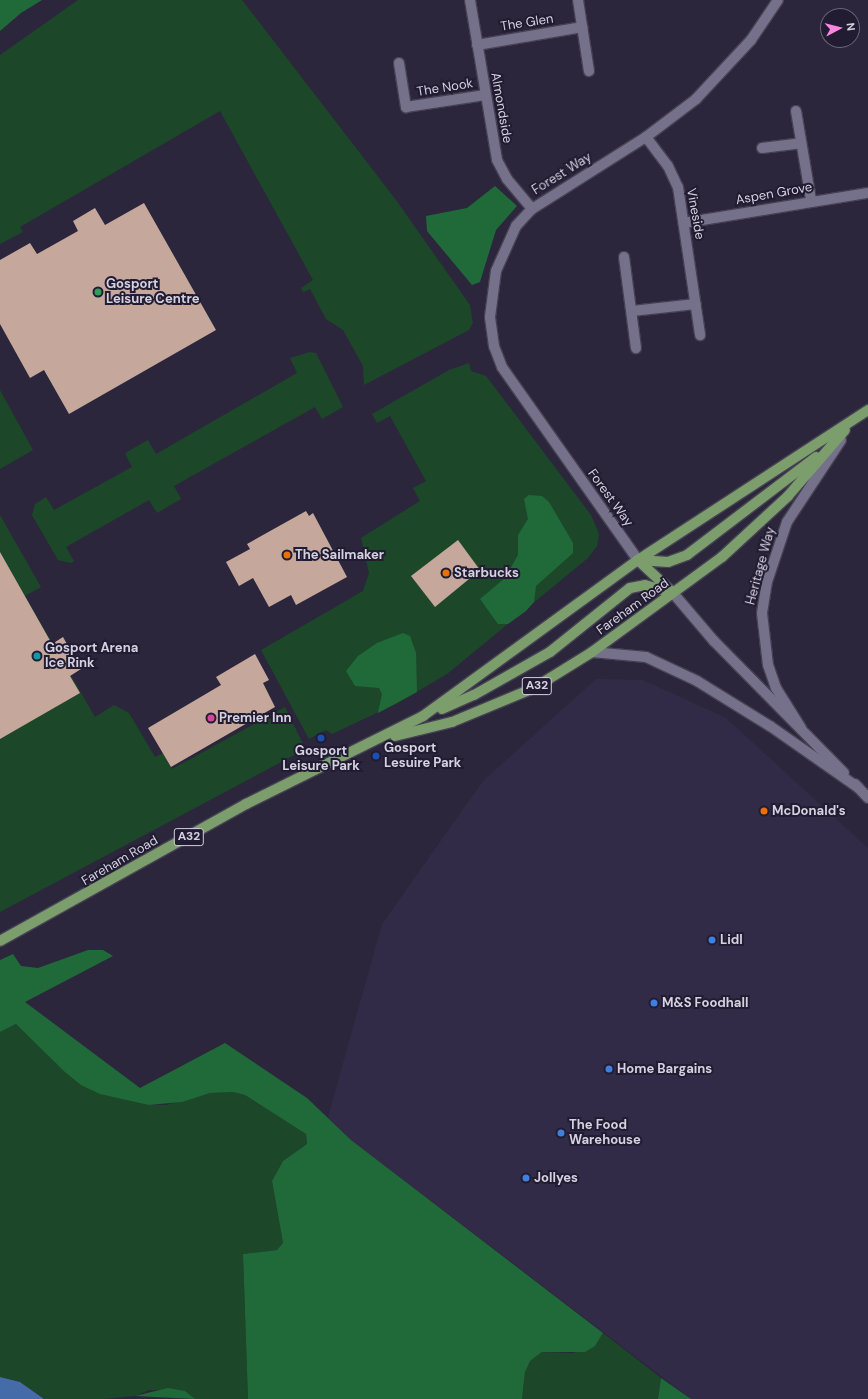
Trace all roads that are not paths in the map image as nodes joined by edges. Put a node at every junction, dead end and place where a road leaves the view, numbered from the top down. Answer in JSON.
{"nodes":[{"id":1,"x":470,"y":0,"type":"edge"},
{"id":2,"x":578,"y":0,"type":"edge"},
{"id":3,"x":778,"y":0,"type":"edge"},
{"id":4,"x":582,"y":27,"type":"junction"},
{"id":5,"x":477,"y":44,"type":"junction"},
{"id":6,"x":399,"y":63,"type":"dead end"},
{"id":7,"x":589,"y":70,"type":"dead end"},
{"id":8,"x":485,"y":95,"type":"junction"},
{"id":9,"x":796,"y":110,"type":"dead end"},
{"id":10,"x":646,"y":137,"type":"junction"},
{"id":11,"x":801,"y":143,"type":"junction"},
{"id":12,"x":762,"y":148,"type":"dead end"},
{"id":13,"x":868,"y":193,"type":"edge"},
{"id":14,"x":811,"y":200,"type":"junction"},
{"id":15,"x":532,"y":209,"type":"junction"},
{"id":16,"x":684,"y":223,"type":"junction"},
{"id":17,"x":624,"y":258,"type":"dead end"},
{"id":18,"x":696,"y":304,"type":"junction"},
{"id":19,"x":632,"y":311,"type":"junction"},
{"id":20,"x":700,"y":335,"type":"dead end"},
{"id":21,"x":636,"y":348,"type":"dead end"},
{"id":22,"x":868,"y":410,"type":"edge"},
{"id":23,"x":853,"y":421,"type":"junction"},
{"id":24,"x":826,"y":449,"type":"junction"},
{"id":25,"x":638,"y":560,"type":"junction"},
{"id":26,"x":673,"y":593,"type":"junction"},
{"id":27,"x":592,"y":652,"type":"junction"},
{"id":28,"x":423,"y":716,"type":"junction"},
{"id":29,"x":801,"y":728,"type":"junction"},
{"id":30,"x":381,"y":739,"type":"junction"},
{"id":31,"x":859,"y":788,"type":"junction"},
{"id":32,"x":868,"y":798,"type":"edge"},
{"id":33,"x":0,"y":941,"type":"edge"}],
"edges":[{"from":1,"to":5,"type":"street","name":"Almondside"},
{"from":2,"to":4,"type":"street"},
{"from":3,"to":10,"type":"street","name":"Forest Way"},
{"from":4,"to":5,"type":"street","name":"The Glen"},
{"from":4,"to":7,"type":"street"},
{"from":5,"to":8,"type":"street","name":"Almondside"},
{"from":6,"to":8,"type":"street","name":"The Nook"},
{"from":8,"to":15,"type":"street","name":"Almondside"},
{"from":9,"to":11,"type":"street"},
{"from":10,"to":15,"type":"street","name":"Forest Way"},
{"from":10,"to":16,"type":"street","name":"Vineside"},
{"from":11,"to":12,"type":"street"},
{"from":11,"to":14,"type":"street"},
{"from":13,"to":14,"type":"street","name":"Aspen Grove"},
{"from":14,"to":16,"type":"street","name":"Aspen Grove"},
{"from":15,"to":25,"type":"street","name":"Forest Way"},
{"from":16,"to":18,"type":"street","name":"Vineside"},
{"from":17,"to":19,"type":"street"},
{"from":18,"to":19,"type":"street"},
{"from":18,"to":20,"type":"street","name":"Vineside"},
{"from":19,"to":21,"type":"street"},
{"from":22,"to":23,"type":"main road","name":"Fareham Road","number":"A32"},
{"from":23,"to":24,"type":"main road","name":"Fareham Road","number":"A32"},
{"from":23,"to":25,"type":"main road","name":"Fareham Road","number":"A32"},
{"from":23,"to":29,"type":"street","name":"Heritage Way"},
{"from":24,"to":25,"type":"main road","number":"A32"},
{"from":24,"to":26,"type":"main road","name":"Fareham Road","number":"A32"},
{"from":25,"to":26,"type":"main road"},
{"from":25,"to":28,"type":"main road","name":"Fareham Road","number":"A32"},
{"from":26,"to":27,"type":"main road","name":"Fareham Road","number":"A32"},
{"from":26,"to":28,"type":"main road","number":"A32"},
{"from":26,"to":29,"type":"street","name":"Heritage Way"},
{"from":27,"to":30,"type":"main road","name":"Fareham Road","number":"A32"},
{"from":27,"to":31,"type":"street","name":"Heritage Way"},
{"from":28,"to":30,"type":"main road","name":"Fareham Road","number":"A32"},
{"from":29,"to":31,"type":"street","name":"Heritage Way"},
{"from":30,"to":33,"type":"main road","name":"Fareham Road","number":"A32"},
{"from":31,"to":32,"type":"street","name":"Heritage Way"}]}
